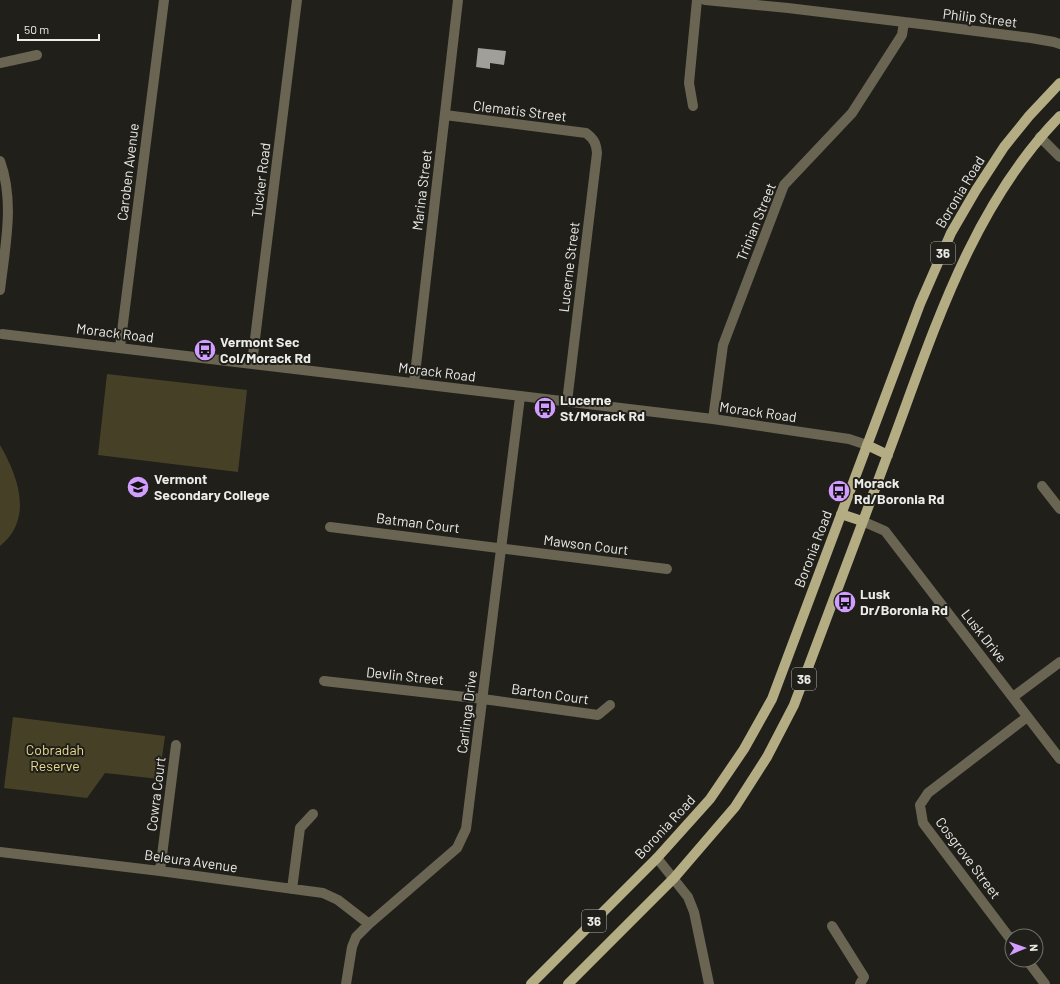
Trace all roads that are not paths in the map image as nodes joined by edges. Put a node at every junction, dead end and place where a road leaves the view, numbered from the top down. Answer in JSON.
{"nodes":[{"id":1,"x":164,"y":0,"type":"edge"},
{"id":2,"x":297,"y":0,"type":"edge"},
{"id":3,"x":458,"y":0,"type":"edge"},
{"id":4,"x":697,"y":0,"type":"edge"},
{"id":5,"x":705,"y":0,"type":"edge"},
{"id":6,"x":784,"y":4,"type":"edge"},
{"id":7,"x":904,"y":22,"type":"junction"},
{"id":8,"x":1060,"y":44,"type":"edge"},
{"id":9,"x":37,"y":55,"type":"dead end"},
{"id":10,"x":0,"y":62,"type":"edge"},
{"id":11,"x":1060,"y":83,"type":"edge"},
{"id":12,"x":693,"y":106,"type":"dead end"},
{"id":13,"x":445,"y":115,"type":"junction"},
{"id":14,"x":1060,"y":116,"type":"edge"},
{"id":15,"x":592,"y":137,"type":"joint"},
{"id":16,"x":1040,"y":137,"type":"junction"},
{"id":17,"x":1060,"y":157,"type":"edge"},
{"id":18,"x":0,"y":161,"type":"edge"},
{"id":19,"x":3,"y":182,"type":"edge"},
{"id":20,"x":0,"y":290,"type":"edge"},
{"id":21,"x":1,"y":333,"type":"edge"},
{"id":22,"x":120,"y":347,"type":"junction"},
{"id":23,"x":252,"y":363,"type":"junction"},
{"id":24,"x":414,"y":383,"type":"junction"},
{"id":25,"x":520,"y":397,"type":"junction"},
{"id":26,"x":567,"y":402,"type":"junction"},
{"id":27,"x":713,"y":419,"type":"junction"},
{"id":28,"x":867,"y":445,"type":"junction"},
{"id":29,"x":888,"y":455,"type":"junction"},
{"id":30,"x":1042,"y":486,"type":"dead end"},
{"id":31,"x":1060,"y":509,"type":"edge"},
{"id":32,"x":841,"y":514,"type":"junction"},
{"id":33,"x":862,"y":521,"type":"junction"},
{"id":34,"x":330,"y":527,"type":"dead end"},
{"id":35,"x":502,"y":548,"type":"junction"},
{"id":36,"x":667,"y":569,"type":"dead end"},
{"id":37,"x":1060,"y":662,"type":"edge"},
{"id":38,"x":324,"y":681,"type":"dead end"},
{"id":39,"x":1013,"y":697,"type":"junction"},
{"id":40,"x":483,"y":699,"type":"junction"},
{"id":41,"x":610,"y":705,"type":"dead end"},
{"id":42,"x":1027,"y":717,"type":"junction"},
{"id":43,"x":176,"y":745,"type":"dead end"},
{"id":44,"x":1060,"y":759,"type":"edge"},
{"id":45,"x":313,"y":814,"type":"dead end"},
{"id":46,"x":0,"y":852,"type":"edge"},
{"id":47,"x":657,"y":858,"type":"junction"},
{"id":48,"x":160,"y":871,"type":"junction"},
{"id":49,"x":674,"y":878,"type":"junction"},
{"id":50,"x":292,"y":889,"type":"junction"},
{"id":51,"x":369,"y":924,"type":"junction"},
{"id":52,"x":832,"y":926,"type":"dead end"},
{"id":53,"x":1004,"y":930,"type":"edge"},
{"id":54,"x":1033,"y":968,"type":"edge"},
{"id":55,"x":346,"y":984,"type":"edge"},
{"id":56,"x":531,"y":984,"type":"edge"},
{"id":57,"x":568,"y":984,"type":"edge"},
{"id":58,"x":709,"y":984,"type":"edge"},
{"id":59,"x":860,"y":984,"type":"edge"},
{"id":60,"x":1045,"y":984,"type":"edge"}],
"edges":[{"from":1,"to":22,"type":"street","name":"Caroben Avenue"},
{"from":2,"to":23,"type":"street","name":"Tucker Road"},
{"from":3,"to":13,"type":"street","name":"Marina Street"},
{"from":4,"to":12,"type":"street"},
{"from":5,"to":6,"type":"street","name":"Philip Street"},
{"from":6,"to":7,"type":"street","name":"Philip Street"},
{"from":7,"to":8,"type":"street","name":"Philip Street"},
{"from":7,"to":27,"type":"street","name":"Trinian Street"},
{"from":9,"to":10,"type":"street"},
{"from":11,"to":28,"type":"main road","name":"Boronia Road","number":"36"},
{"from":13,"to":15,"type":"street","name":"Clematis Street"},
{"from":13,"to":24,"type":"street","name":"Marina Street"},
{"from":14,"to":16,"type":"main road","number":"36"},
{"from":15,"to":26,"type":"street","name":"Lucerne Street"},
{"from":16,"to":17,"type":"street"},
{"from":16,"to":29,"type":"main road","number":"36"},
{"from":18,"to":19,"type":"street"},
{"from":19,"to":20,"type":"street"},
{"from":21,"to":22,"type":"street","name":"Morack Road"},
{"from":22,"to":23,"type":"street","name":"Morack Road"},
{"from":23,"to":24,"type":"street","name":"Morack Road"},
{"from":24,"to":25,"type":"street","name":"Morack Road"},
{"from":25,"to":26,"type":"street","name":"Morack Road"},
{"from":25,"to":35,"type":"street","name":"Carlinga Drive"},
{"from":26,"to":27,"type":"street","name":"Morack Road"},
{"from":27,"to":28,"type":"street","name":"Morack Road"},
{"from":28,"to":29,"type":"main road"},
{"from":28,"to":32,"type":"main road","name":"Boronia Road","number":"36"},
{"from":29,"to":33,"type":"main road","number":"36"},
{"from":30,"to":31,"type":"street"},
{"from":32,"to":33,"type":"main road"},
{"from":32,"to":47,"type":"main road","name":"Boronia Road","number":"36"},
{"from":33,"to":39,"type":"street","name":"Lusk Drive"},
{"from":33,"to":49,"type":"main road","number":"36"},
{"from":34,"to":35,"type":"street","name":"Batman Court"},
{"from":35,"to":36,"type":"street","name":"Mawson Court"},
{"from":35,"to":40,"type":"street","name":"Carlinga Drive"},
{"from":37,"to":39,"type":"street"},
{"from":38,"to":40,"type":"street","name":"Devlin Street"},
{"from":39,"to":42,"type":"street","name":"Lusk Drive"},
{"from":40,"to":41,"type":"street","name":"Barton Court"},
{"from":40,"to":51,"type":"street","name":"Carlinga Drive"},
{"from":42,"to":44,"type":"street","name":"Lusk Drive"},
{"from":42,"to":53,"type":"street","name":"Cosgrove Street"},
{"from":43,"to":48,"type":"street","name":"Cowra Court"},
{"from":45,"to":50,"type":"street"},
{"from":46,"to":48,"type":"street","name":"Beleura Avenue"},
{"from":47,"to":49,"type":"street"},
{"from":47,"to":56,"type":"main road","name":"Boronia Road","number":"36"},
{"from":48,"to":50,"type":"street","name":"Beleura Avenue"},
{"from":49,"to":57,"type":"main road","number":"36"},
{"from":49,"to":58,"type":"street"},
{"from":50,"to":51,"type":"street","name":"Beleura Avenue"},
{"from":51,"to":55,"type":"street","name":"Carlinga Drive"},
{"from":52,"to":59,"type":"street"},
{"from":54,"to":60,"type":"street"}]}
